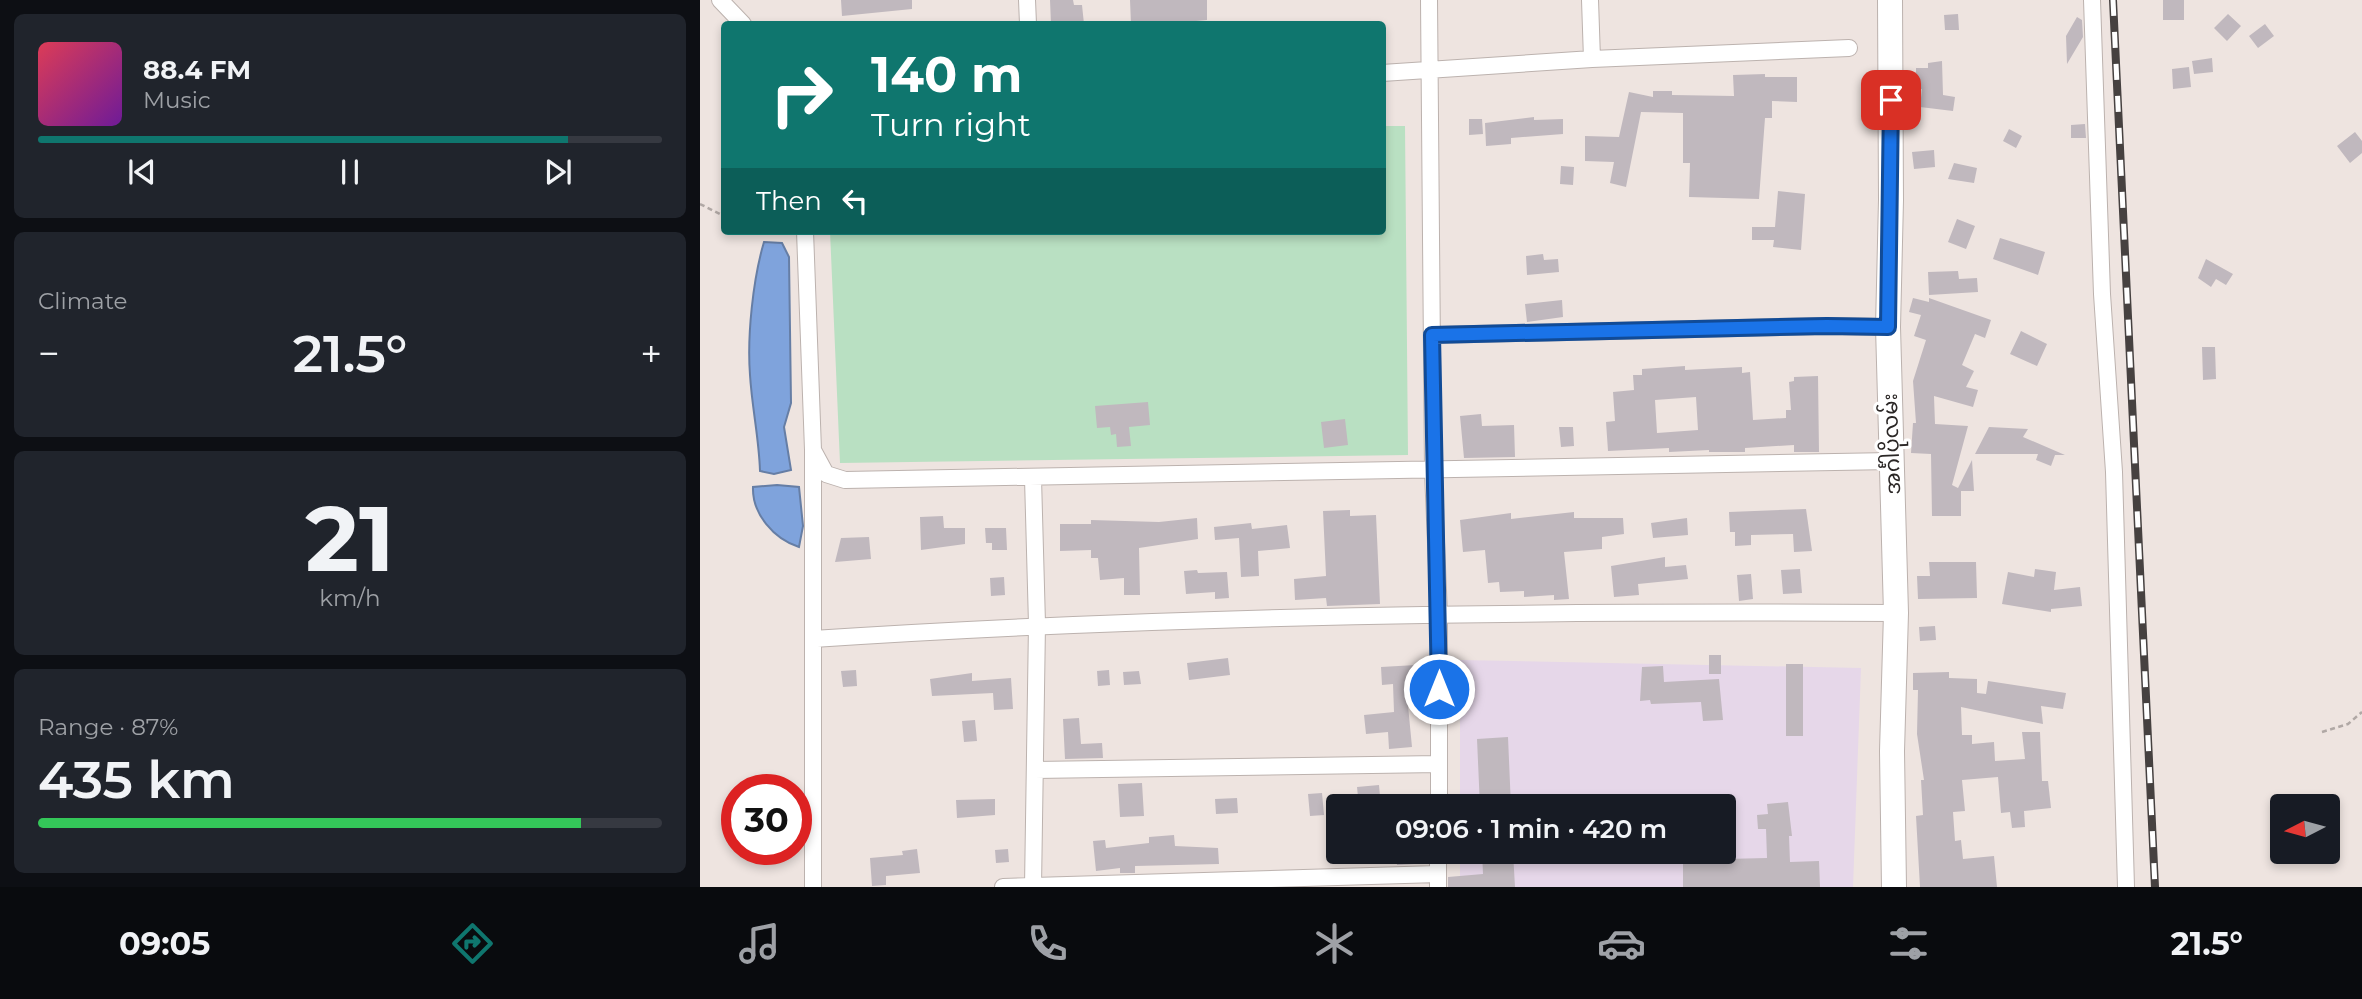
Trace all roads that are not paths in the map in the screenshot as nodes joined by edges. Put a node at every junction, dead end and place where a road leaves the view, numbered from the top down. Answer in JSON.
{"nodes":[{"id":1,"x":720,"y":0,"type":"edge"},
{"id":2,"x":1027,"y":0,"type":"edge"},
{"id":3,"x":1429,"y":0,"type":"edge"},
{"id":4,"x":1590,"y":0,"type":"edge"},
{"id":5,"x":1890,"y":0,"type":"edge"},
{"id":6,"x":2092,"y":0,"type":"edge"},
{"id":7,"x":740,"y":21,"type":"edge"},
{"id":8,"x":1028,"y":21,"type":"edge"},
{"id":9,"x":1849,"y":48,"type":"dead end"},
{"id":10,"x":1592,"y":59,"type":"junction"},
{"id":11,"x":1430,"y":71,"type":"junction"},
{"id":12,"x":1386,"y":73,"type":"edge"},
{"id":13,"x":805,"y":235,"type":"edge"},
{"id":14,"x":1888,"y":327,"type":"junction"},
{"id":15,"x":1432,"y":335,"type":"junction"},
{"id":16,"x":813,"y":450,"type":"junction"},
{"id":17,"x":1892,"y":461,"type":"junction"},
{"id":18,"x":1433,"y":472,"type":"junction"},
{"id":19,"x":1033,"y":478,"type":"junction"},
{"id":20,"x":1896,"y":613,"type":"junction"},
{"id":21,"x":1439,"y":614,"type":"junction"},
{"id":22,"x":1038,"y":624,"type":"junction"},
{"id":23,"x":813,"y":639,"type":"junction"},
{"id":24,"x":1439,"y":764,"type":"junction"},
{"id":25,"x":1035,"y":770,"type":"junction"},
{"id":26,"x":1439,"y":794,"type":"edge"},
{"id":27,"x":1438,"y":880,"type":"edge"},
{"id":28,"x":1033,"y":886,"type":"edge"},
{"id":29,"x":813,"y":887,"type":"edge"},
{"id":30,"x":1003,"y":887,"type":"edge"},
{"id":31,"x":1894,"y":887,"type":"edge"},
{"id":32,"x":2126,"y":887,"type":"edge"}],
"edges":[{"from":1,"to":7,"type":"street"},
{"from":2,"to":8,"type":"street"},
{"from":3,"to":11,"type":"street"},
{"from":4,"to":10,"type":"street"},
{"from":5,"to":14,"type":"main road","name":"အင်္ဂါပိုလမ်း"},
{"from":6,"to":32,"type":"street"},
{"from":9,"to":10,"type":"street"},
{"from":10,"to":11,"type":"street"},
{"from":11,"to":12,"type":"street"},
{"from":11,"to":15,"type":"street"},
{"from":13,"to":16,"type":"street"},
{"from":14,"to":15,"type":"street"},
{"from":14,"to":17,"type":"main road","name":"အင်္ဂါပိုလမ်း"},
{"from":15,"to":18,"type":"street"},
{"from":16,"to":19,"type":"street"},
{"from":16,"to":23,"type":"street"},
{"from":17,"to":18,"type":"street"},
{"from":17,"to":20,"type":"main road","name":"အင်္ဂါပိုလမ်း"},
{"from":18,"to":19,"type":"street"},
{"from":18,"to":21,"type":"street"},
{"from":19,"to":22,"type":"street"},
{"from":20,"to":21,"type":"street"},
{"from":20,"to":31,"type":"main road","name":"အင်္ဂါပိုလမ်း"},
{"from":21,"to":22,"type":"street"},
{"from":21,"to":24,"type":"street"},
{"from":22,"to":23,"type":"street"},
{"from":22,"to":25,"type":"street"},
{"from":23,"to":29,"type":"street"},
{"from":24,"to":25,"type":"street"},
{"from":24,"to":26,"type":"street"},
{"from":25,"to":28,"type":"street"},
{"from":27,"to":28,"type":"street"},
{"from":28,"to":30,"type":"street"}]}
